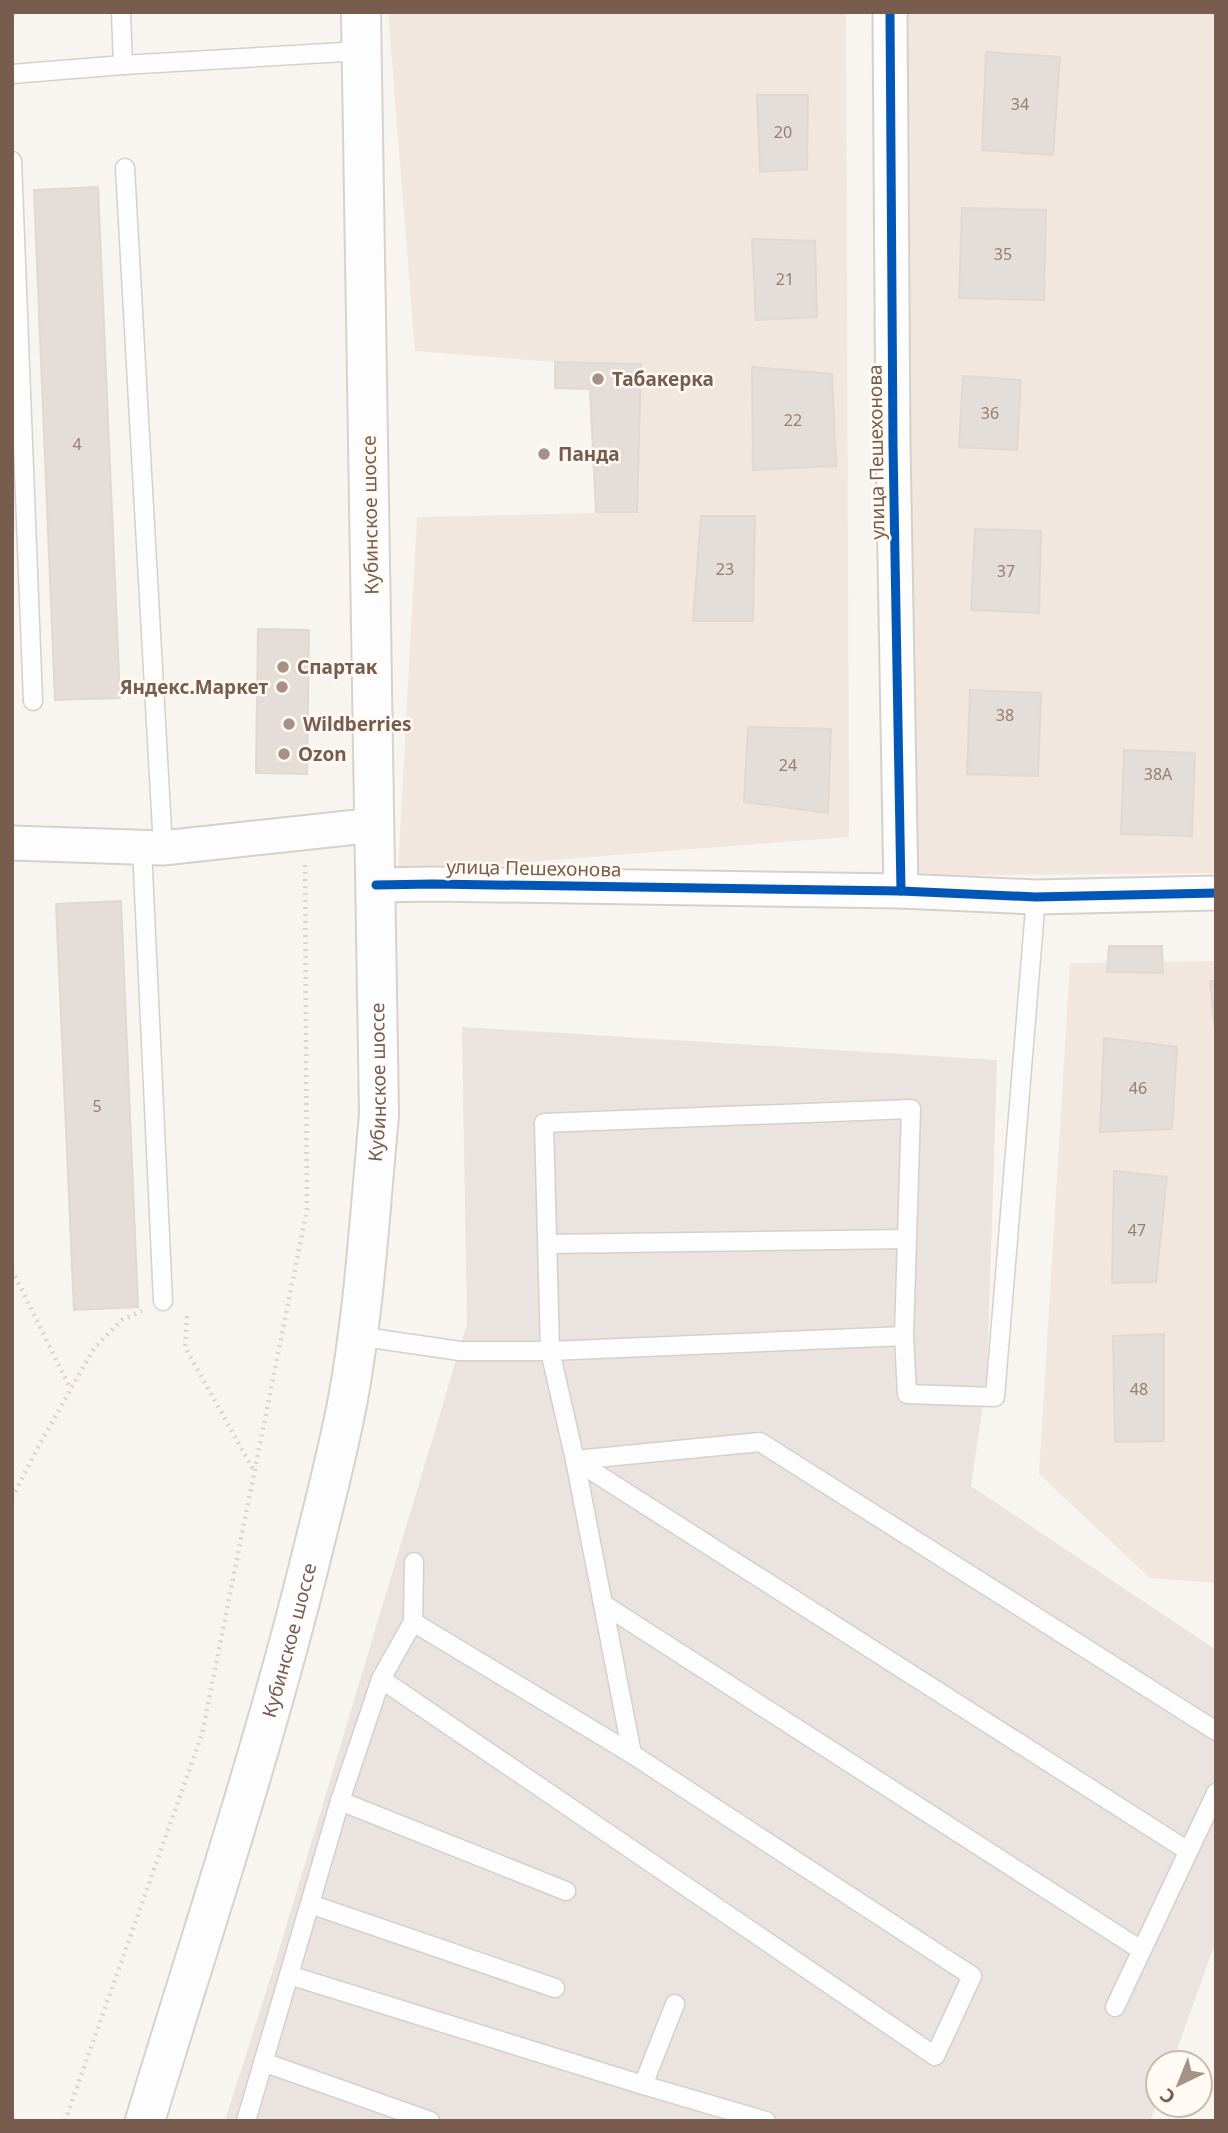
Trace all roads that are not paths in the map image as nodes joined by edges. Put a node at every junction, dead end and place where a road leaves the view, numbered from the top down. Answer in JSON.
{"nodes":[{"id":1,"x":121,"y":12,"type":"edge"},
{"id":2,"x":361,"y":12,"type":"edge"},
{"id":3,"x":890,"y":12,"type":"edge"},
{"id":4,"x":362,"y":51,"type":"junction"},
{"id":5,"x":123,"y":65,"type":"junction"},
{"id":6,"x":12,"y":74,"type":"edge"},
{"id":7,"x":12,"y":161,"type":"edge"},
{"id":8,"x":125,"y":168,"type":"dead end"},
{"id":9,"x":33,"y":701,"type":"dead end"},
{"id":10,"x":375,"y":825,"type":"junction"},
{"id":11,"x":12,"y":843,"type":"edge"},
{"id":12,"x":153,"y":848,"type":"junction"},
{"id":13,"x":376,"y":886,"type":"junction"},
{"id":14,"x":901,"y":891,"type":"junction"},
{"id":15,"x":1216,"y":893,"type":"edge"},
{"id":16,"x":1035,"y":897,"type":"junction"},
{"id":17,"x":907,"y":1239,"type":"junction"},
{"id":18,"x":548,"y":1244,"type":"junction"},
{"id":19,"x":163,"y":1301,"type":"road end"},
{"id":20,"x":357,"y":1336,"type":"junction"},
{"id":21,"x":904,"y":1336,"type":"junction"},
{"id":22,"x":550,"y":1351,"type":"junction"},
{"id":23,"x":575,"y":1460,"type":"junction"},
{"id":24,"x":414,"y":1562,"type":"dead end"},
{"id":25,"x":603,"y":1604,"type":"junction"},
{"id":26,"x":413,"y":1622,"type":"junction"},
{"id":27,"x":381,"y":1679,"type":"junction"},
{"id":28,"x":1216,"y":1731,"type":"edge"},
{"id":29,"x":632,"y":1754,"type":"junction"},
{"id":30,"x":1216,"y":1793,"type":"edge"},
{"id":31,"x":340,"y":1801,"type":"junction"},
{"id":32,"x":1188,"y":1852,"type":"junction"},
{"id":33,"x":566,"y":1891,"type":"dead end"},
{"id":34,"x":310,"y":1904,"type":"junction"},
{"id":35,"x":1141,"y":1950,"type":"junction"},
{"id":36,"x":289,"y":1975,"type":"junction"},
{"id":37,"x":555,"y":1988,"type":"dead end"},
{"id":38,"x":675,"y":2004,"type":"dead end"},
{"id":39,"x":1115,"y":2007,"type":"dead end"},
{"id":40,"x":263,"y":2062,"type":"junction"},
{"id":41,"x":643,"y":2085,"type":"junction"},
{"id":42,"x":145,"y":2121,"type":"edge"},
{"id":43,"x":246,"y":2121,"type":"edge"},
{"id":44,"x":430,"y":2121,"type":"edge"},
{"id":45,"x":766,"y":2121,"type":"edge"}],
"edges":[{"from":1,"to":5,"type":"lane"},
{"from":2,"to":4,"type":"main road","name":"Кубинское шоссе"},
{"from":3,"to":14,"type":"street","name":"улица Пешехонова"},
{"from":4,"to":5,"type":"lane"},
{"from":4,"to":10,"type":"main road","name":"Кубинское шоссе"},
{"from":5,"to":6,"type":"lane"},
{"from":7,"to":9,"type":"lane"},
{"from":8,"to":12,"type":"lane"},
{"from":10,"to":12,"type":"street"},
{"from":10,"to":13,"type":"main road","name":"Кубинское шоссе"},
{"from":11,"to":12,"type":"street"},
{"from":12,"to":19,"type":"lane"},
{"from":13,"to":14,"type":"street","name":"улица Пешехонова"},
{"from":13,"to":20,"type":"main road","name":"Кубинское шоссе"},
{"from":14,"to":16,"type":"street","name":"улица Пешехонова"},
{"from":15,"to":16,"type":"street","name":"улица Пешехонова"},
{"from":16,"to":21,"type":"lane"},
{"from":17,"to":18,"type":"lane"},
{"from":17,"to":18,"type":"lane"},
{"from":17,"to":21,"type":"lane"},
{"from":18,"to":22,"type":"lane"},
{"from":20,"to":22,"type":"lane"},
{"from":20,"to":42,"type":"main road","name":"Кубинское шоссе"},
{"from":21,"to":22,"type":"lane"},
{"from":22,"to":23,"type":"lane"},
{"from":23,"to":25,"type":"lane"},
{"from":23,"to":28,"type":"lane"},
{"from":23,"to":32,"type":"lane"},
{"from":24,"to":26,"type":"lane"},
{"from":25,"to":29,"type":"lane"},
{"from":25,"to":35,"type":"lane"},
{"from":26,"to":27,"type":"lane"},
{"from":26,"to":29,"type":"lane"},
{"from":27,"to":29,"type":"lane"},
{"from":27,"to":31,"type":"lane"},
{"from":30,"to":32,"type":"lane"},
{"from":31,"to":33,"type":"lane"},
{"from":31,"to":34,"type":"lane"},
{"from":32,"to":35,"type":"lane"},
{"from":34,"to":36,"type":"lane"},
{"from":34,"to":37,"type":"lane"},
{"from":35,"to":39,"type":"lane"},
{"from":36,"to":40,"type":"lane"},
{"from":36,"to":41,"type":"lane"},
{"from":38,"to":41,"type":"lane"},
{"from":40,"to":43,"type":"lane"},
{"from":40,"to":44,"type":"lane"},
{"from":41,"to":45,"type":"lane"}]}
